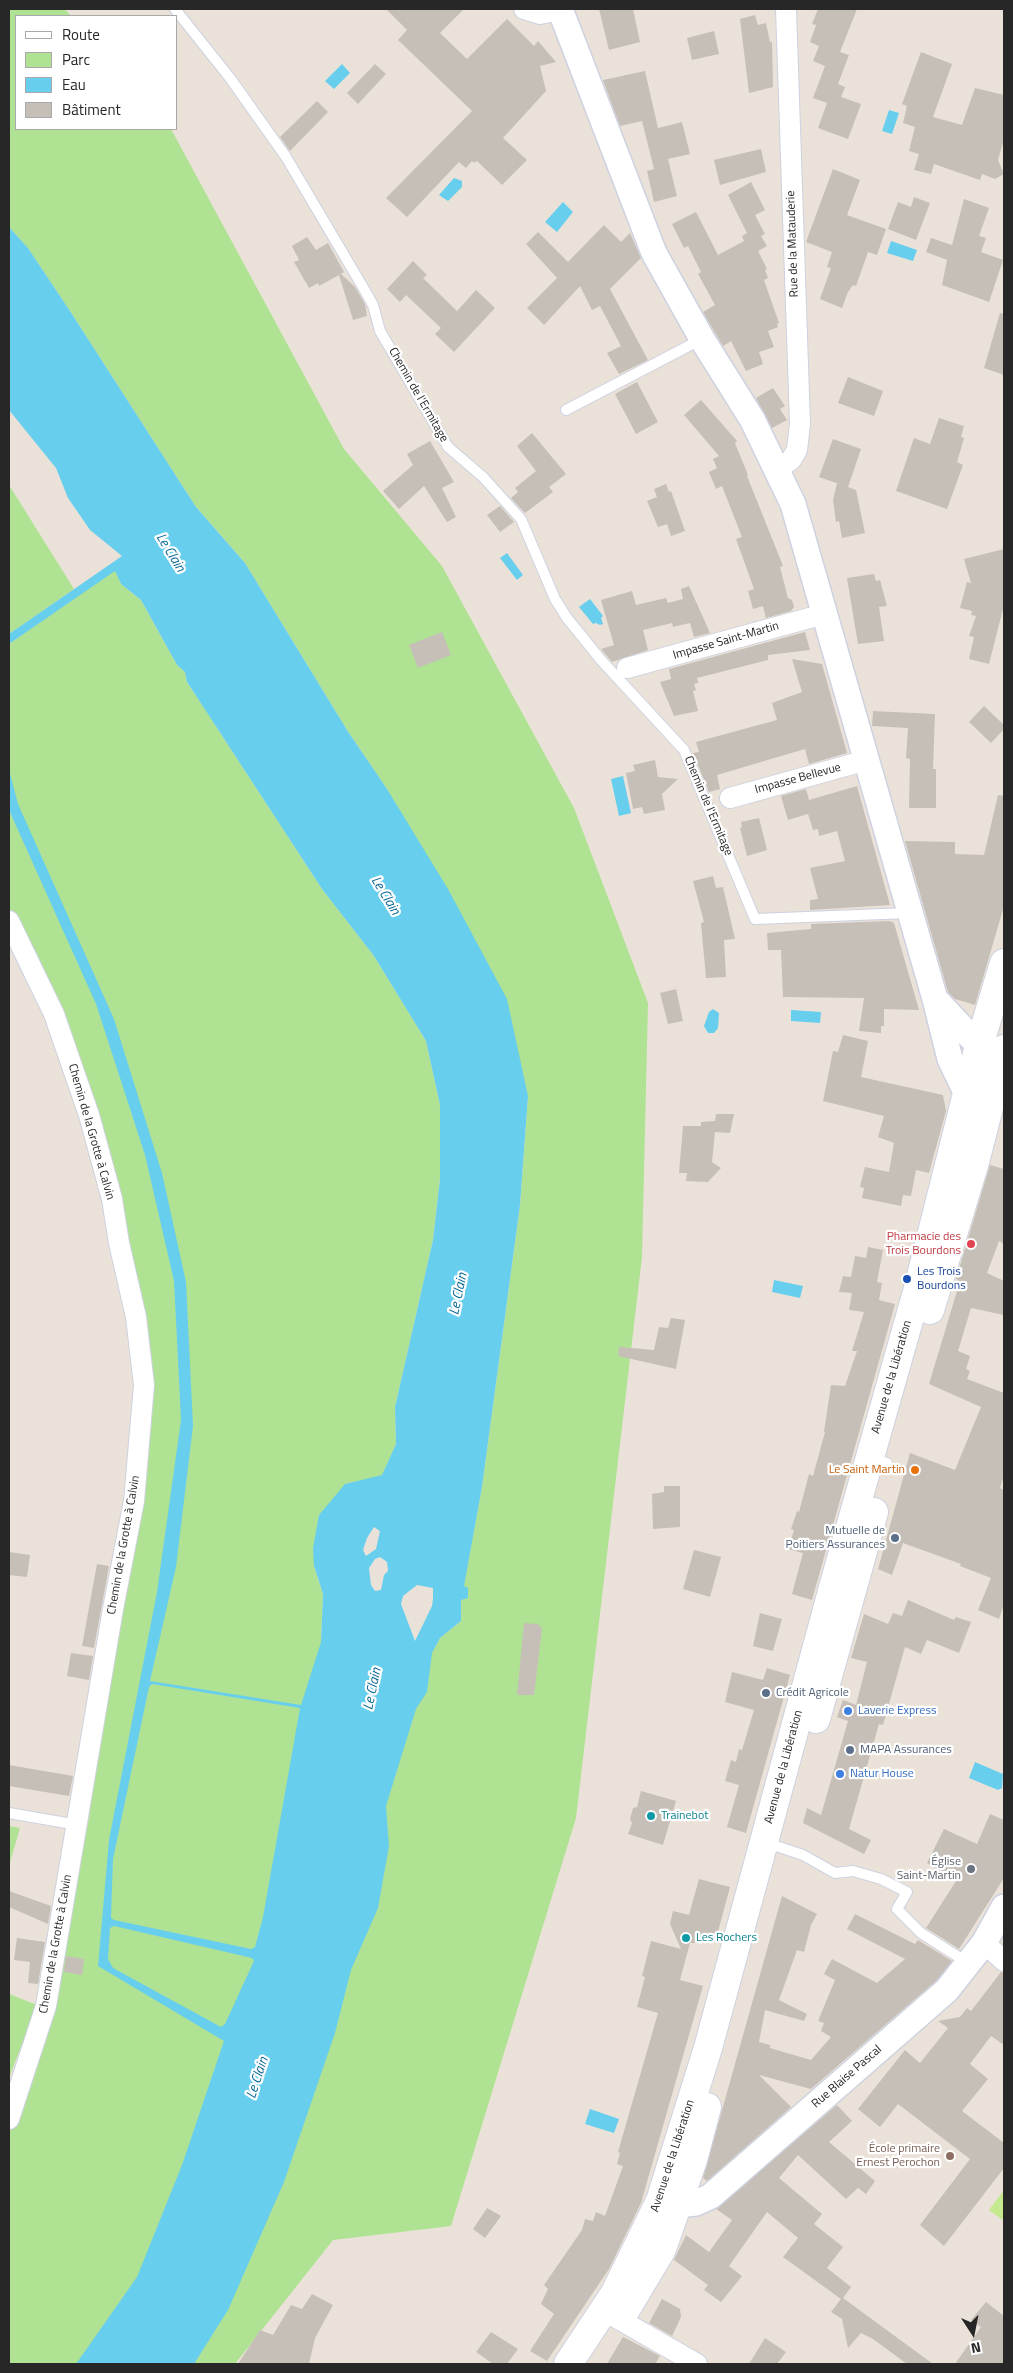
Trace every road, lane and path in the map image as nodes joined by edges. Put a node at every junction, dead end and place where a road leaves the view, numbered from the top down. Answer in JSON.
{"nodes":[{"id":1,"x":175,"y":9,"type":"edge"},
{"id":2,"x":524,"y":9,"type":"edge"},
{"id":3,"x":560,"y":9,"type":"edge"},
{"id":4,"x":786,"y":9,"type":"edge"},
{"id":5,"x":702,"y":339,"type":"junction"},
{"id":6,"x":566,"y":410,"type":"dead end"},
{"id":7,"x":777,"y":469,"type":"junction"},
{"id":8,"x":824,"y":614,"type":"junction"},
{"id":9,"x":627,"y":668,"type":"dead end"},
{"id":10,"x":867,"y":760,"type":"junction"},
{"id":11,"x":730,"y":798,"type":"dead end"},
{"id":12,"x":910,"y":913,"type":"junction"},
{"id":13,"x":9,"y":921,"type":"edge"},
{"id":14,"x":1004,"y":963,"type":"edge"},
{"id":15,"x":935,"y":998,"type":"junction"},
{"id":16,"x":991,"y":1048,"type":"edge"},
{"id":17,"x":966,"y":1092,"type":"junction"},
{"id":18,"x":995,"y":1104,"type":"junction"},
{"id":19,"x":938,"y":1250,"type":"junction"},
{"id":20,"x":844,"y":1586,"type":"junction"},
{"id":21,"x":9,"y":1813,"type":"edge"},
{"id":22,"x":78,"y":1825,"type":"junction"},
{"id":23,"x":771,"y":1844,"type":"junction"},
{"id":24,"x":1004,"y":1907,"type":"edge"},
{"id":25,"x":984,"y":1943,"type":"junction"},
{"id":26,"x":1004,"y":1961,"type":"edge"},
{"id":27,"x":968,"y":1963,"type":"junction"},
{"id":28,"x":9,"y":2119,"type":"edge"},
{"id":29,"x":669,"y":2203,"type":"junction"},
{"id":30,"x":611,"y":2316,"type":"junction"},
{"id":31,"x":568,"y":2364,"type":"edge"},
{"id":32,"x":590,"y":2364,"type":"edge"},
{"id":33,"x":697,"y":2364,"type":"edge"}],
"edges":[{"from":1,"to":12,"type":"lane","name":"Chemin de l'Ermitage"},
{"from":2,"to":3,"type":"street"},
{"from":3,"to":5,"type":"street"},
{"from":4,"to":7,"type":"street","name":"Rue de la Matauderie"},
{"from":5,"to":6,"type":"lane"},
{"from":5,"to":7,"type":"street"},
{"from":7,"to":8,"type":"street"},
{"from":8,"to":9,"type":"street","name":"Impasse Saint-Martin"},
{"from":8,"to":10,"type":"street"},
{"from":10,"to":11,"type":"street","name":"Impasse Bellevue"},
{"from":10,"to":12,"type":"street"},
{"from":12,"to":15,"type":"street"},
{"from":13,"to":22,"type":"street","name":"Chemin de la Grotte à Calvin"},
{"from":14,"to":16,"type":"main road"},
{"from":15,"to":16,"type":"street"},
{"from":15,"to":17,"type":"street"},
{"from":16,"to":17,"type":"main road","name":"Avenue de la Libération"},
{"from":16,"to":18,"type":"main road","name":"Avenue de la Libération"},
{"from":17,"to":18,"type":"street"},
{"from":17,"to":19,"type":"main road","name":"Avenue de la Libération"},
{"from":18,"to":19,"type":"main road","name":"Avenue de la Libération"},
{"from":19,"to":20,"type":"main road","name":"Avenue de la Libération"},
{"from":20,"to":23,"type":"main road","name":"Avenue de la Libération"},
{"from":20,"to":23,"type":"main road","name":"Avenue de la Libération"},
{"from":21,"to":22,"type":"lane"},
{"from":22,"to":28,"type":"street","name":"Chemin de la Grotte à Calvin"},
{"from":23,"to":27,"type":"lane"},
{"from":23,"to":29,"type":"main road","name":"Avenue de la Libération"},
{"from":23,"to":29,"type":"main road","name":"Avenue de la Libération"},
{"from":24,"to":25,"type":"street","name":"Rue Blaise Pascal"},
{"from":25,"to":26,"type":"street"},
{"from":25,"to":27,"type":"street","name":"Rue Blaise Pascal"},
{"from":27,"to":29,"type":"street","name":"Rue Blaise Pascal"},
{"from":29,"to":30,"type":"main road","name":"Avenue de la Libération"},
{"from":30,"to":31,"type":"main road","name":"Avenue de la Libération"},
{"from":30,"to":32,"type":"main road","name":"Avenue de la Libération"},
{"from":30,"to":33,"type":"street"}]}
